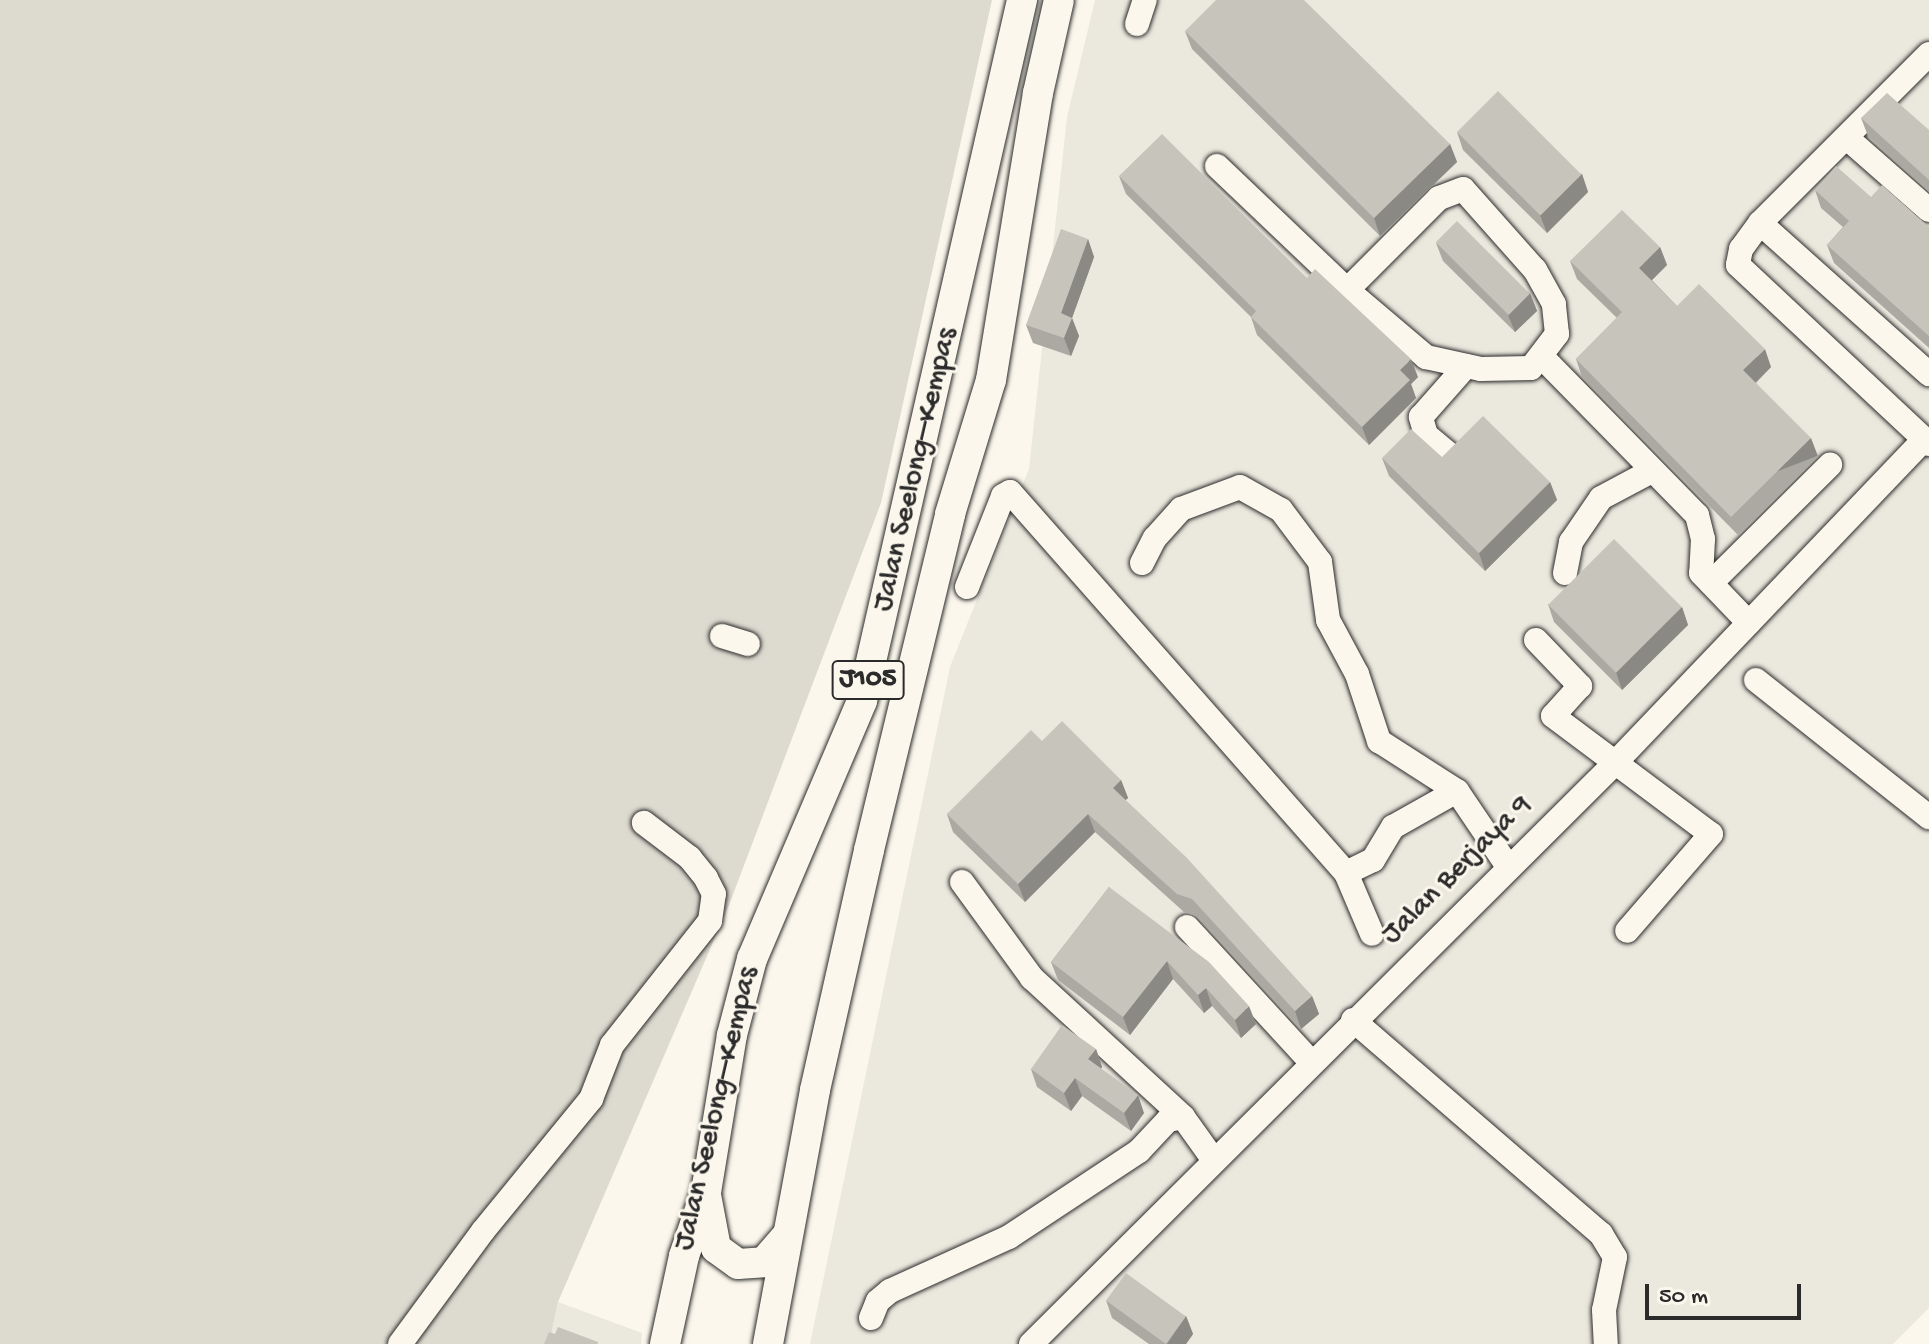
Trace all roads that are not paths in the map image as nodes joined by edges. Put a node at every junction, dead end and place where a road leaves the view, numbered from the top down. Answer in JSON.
{"nodes":[{"id":1,"x":1022,"y":0,"type":"edge"},
{"id":2,"x":1059,"y":0,"type":"edge"},
{"id":3,"x":1145,"y":0,"type":"edge"},
{"id":4,"x":1137,"y":24,"type":"dead end"},
{"id":5,"x":1929,"y":54,"type":"edge"},
{"id":6,"x":1847,"y":138,"type":"junction"},
{"id":7,"x":1217,"y":166,"type":"dead end"},
{"id":8,"x":1929,"y":210,"type":"edge"},
{"id":9,"x":1760,"y":223,"type":"junction"},
{"id":10,"x":1347,"y":290,"type":"junction"},
{"id":11,"x":1543,"y":358,"type":"junction"},
{"id":12,"x":1466,"y":366,"type":"junction"},
{"id":13,"x":1929,"y":374,"type":"edge"},
{"id":14,"x":1927,"y":441,"type":"edge"},
{"id":15,"x":1450,"y":455,"type":"edge"},
{"id":16,"x":1830,"y":465,"type":"dead end"},
{"id":17,"x":1650,"y":472,"type":"junction"},
{"id":18,"x":1142,"y":563,"type":"dead end"},
{"id":19,"x":1565,"y":573,"type":"dead end"},
{"id":20,"x":1711,"y":583,"type":"junction"},
{"id":21,"x":967,"y":587,"type":"dead end"},
{"id":22,"x":1749,"y":623,"type":"junction"},
{"id":23,"x":722,"y":636,"type":"dead end"},
{"id":24,"x":1536,"y":640,"type":"dead end"},
{"id":25,"x":748,"y":644,"type":"dead end"},
{"id":26,"x":1756,"y":680,"type":"dead end"},
{"id":27,"x":1613,"y":765,"type":"junction"},
{"id":28,"x":1457,"y":791,"type":"junction"},
{"id":29,"x":1929,"y":817,"type":"edge"},
{"id":30,"x":644,"y":823,"type":"dead end"},
{"id":31,"x":1507,"y":865,"type":"junction"},
{"id":32,"x":1346,"y":873,"type":"junction"},
{"id":33,"x":962,"y":882,"type":"dead end"},
{"id":34,"x":1187,"y":927,"type":"dead end"},
{"id":35,"x":1627,"y":931,"type":"dead end"},
{"id":36,"x":1372,"y":934,"type":"dead end"},
{"id":37,"x":1353,"y":1020,"type":"junction"},
{"id":38,"x":1311,"y":1062,"type":"junction"},
{"id":39,"x":1183,"y":1117,"type":"junction"},
{"id":40,"x":1213,"y":1159,"type":"junction"},
{"id":41,"x":706,"y":1192,"type":"junction"},
{"id":42,"x":787,"y":1236,"type":"junction"},
{"id":43,"x":871,"y":1318,"type":"dead end"},
{"id":44,"x":1036,"y":1343,"type":"edge"},
{"id":45,"x":400,"y":1344,"type":"edge"},
{"id":46,"x":665,"y":1344,"type":"edge"},
{"id":47,"x":768,"y":1344,"type":"edge"},
{"id":48,"x":1606,"y":1344,"type":"edge"}],
"edges":[{"from":1,"to":41,"type":"main road","name":"Jalan Seelong–Kempas","number":"J105"},
{"from":2,"to":42,"type":"main road","name":"Jalan Seelong–Kempas","number":"J105"},
{"from":3,"to":4,"type":"street"},
{"from":5,"to":6,"type":"street"},
{"from":6,"to":8,"type":"street"},
{"from":6,"to":9,"type":"street"},
{"from":7,"to":10,"type":"street"},
{"from":9,"to":13,"type":"street"},
{"from":9,"to":14,"type":"street"},
{"from":10,"to":11,"type":"street"},
{"from":10,"to":12,"type":"street"},
{"from":11,"to":12,"type":"street"},
{"from":11,"to":17,"type":"street"},
{"from":12,"to":15,"type":"street"},
{"from":14,"to":22,"type":"street","name":"Jalan Berjaya 9"},
{"from":16,"to":20,"type":"street"},
{"from":17,"to":19,"type":"street"},
{"from":17,"to":20,"type":"street"},
{"from":18,"to":28,"type":"street"},
{"from":20,"to":22,"type":"street"},
{"from":21,"to":32,"type":"street"},
{"from":22,"to":27,"type":"street","name":"Jalan Berjaya 9"},
{"from":23,"to":25,"type":"street"},
{"from":24,"to":27,"type":"street"},
{"from":26,"to":29,"type":"street"},
{"from":27,"to":31,"type":"street","name":"Jalan Berjaya 9"},
{"from":27,"to":35,"type":"street"},
{"from":28,"to":31,"type":"street"},
{"from":28,"to":32,"type":"street"},
{"from":30,"to":45,"type":"street"},
{"from":31,"to":37,"type":"street","name":"Jalan Berjaya 9"},
{"from":32,"to":36,"type":"street"},
{"from":33,"to":39,"type":"street"},
{"from":34,"to":38,"type":"street"},
{"from":37,"to":38,"type":"street","name":"Jalan Berjaya 9"},
{"from":37,"to":48,"type":"street"},
{"from":38,"to":40,"type":"street","name":"Jalan Berjaya 9"},
{"from":39,"to":40,"type":"street"},
{"from":39,"to":43,"type":"street"},
{"from":40,"to":44,"type":"street","name":"Jalan Berjaya 9"},
{"from":41,"to":42,"type":"main road"},
{"from":41,"to":46,"type":"main road","name":"Jalan Seelong–Kempas","number":"J105"},
{"from":42,"to":47,"type":"main road","name":"Jalan Seelong–Kempas","number":"J105"}]}
